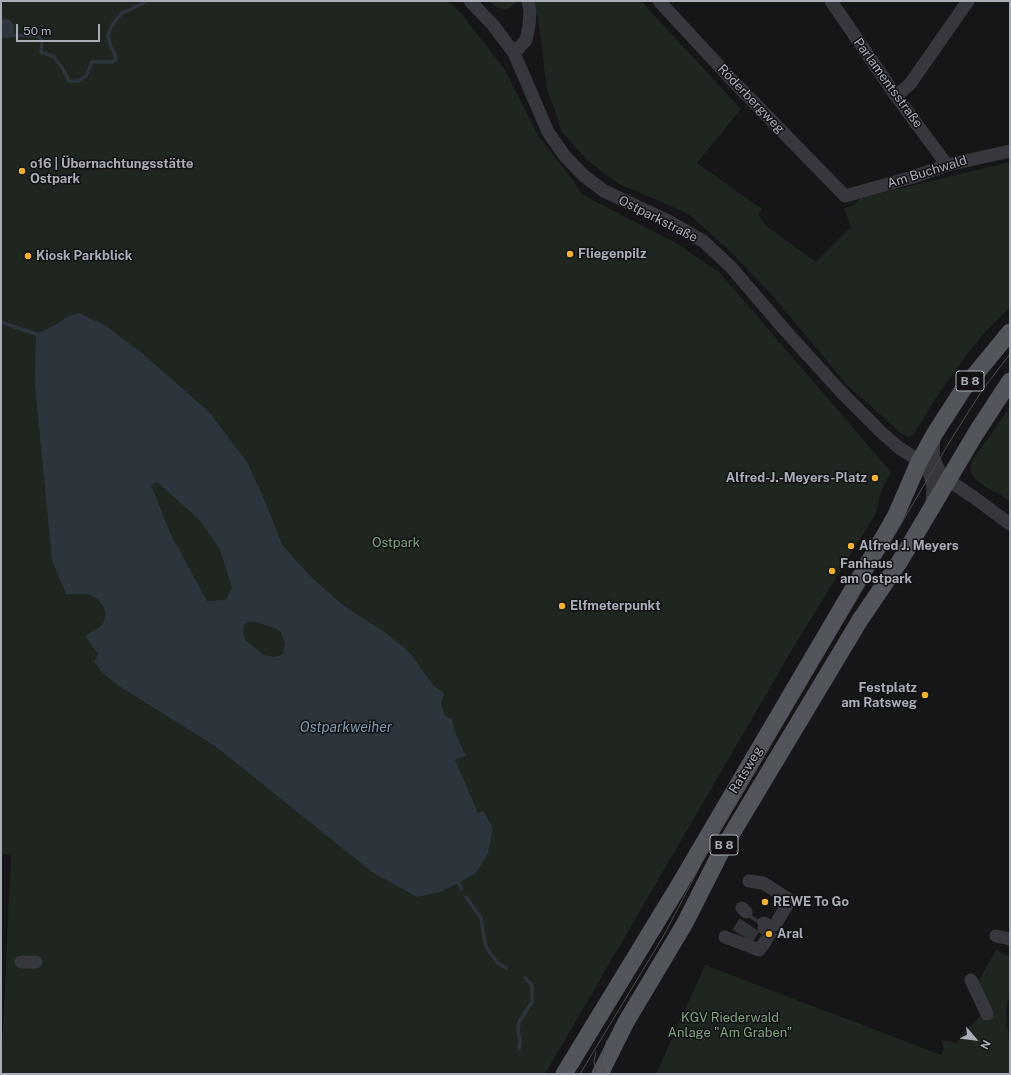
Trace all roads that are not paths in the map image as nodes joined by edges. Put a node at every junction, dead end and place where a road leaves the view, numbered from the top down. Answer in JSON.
{"nodes":[{"id":1,"x":470,"y":1,"type":"edge"},
{"id":2,"x":528,"y":1,"type":"edge"},
{"id":3,"x":659,"y":1,"type":"edge"},
{"id":4,"x":831,"y":1,"type":"edge"},
{"id":5,"x":968,"y":1,"type":"edge"},
{"id":6,"x":514,"y":53,"type":"junction"},
{"id":7,"x":896,"y":96,"type":"junction"},
{"id":8,"x":1010,"y":151,"type":"edge"},
{"id":9,"x":947,"y":165,"type":"junction"},
{"id":10,"x":845,"y":196,"type":"joint"},
{"id":11,"x":1010,"y":332,"type":"edge"},
{"id":12,"x":1010,"y":381,"type":"edge"},
{"id":13,"x":935,"y":433,"type":"junction"},
{"id":14,"x":922,"y":464,"type":"junction"},
{"id":15,"x":945,"y":479,"type":"junction"},
{"id":16,"x":927,"y":516,"type":"junction"},
{"id":17,"x":1010,"y":524,"type":"edge"},
{"id":18,"x":750,"y":881,"type":"dead end"},
{"id":19,"x":767,"y":925,"type":"tunnel mouth"},
{"id":20,"x":996,"y":936,"type":"dead end"},
{"id":21,"x":1010,"y":939,"type":"edge"},
{"id":22,"x":21,"y":962,"type":"dead end"},
{"id":23,"x":36,"y":962,"type":"dead end"},
{"id":24,"x":971,"y":980,"type":"dead end"},
{"id":25,"x":988,"y":1014,"type":"dead end"},
{"id":26,"x":569,"y":1070,"type":"edge"},
{"id":27,"x":600,"y":1074,"type":"edge"}],
"edges":[{"from":1,"to":6,"type":"street","name":"Ostparkstraße"},
{"from":2,"to":6,"type":"street"},
{"from":3,"to":10,"type":"street","name":"Röderbergweg"},
{"from":4,"to":7,"type":"street","name":"Parlamentsstraße"},
{"from":5,"to":7,"type":"street"},
{"from":6,"to":14,"type":"street","name":"Ostparkstraße"},
{"from":7,"to":9,"type":"street","name":"Parlamentsstraße"},
{"from":8,"to":9,"type":"street","name":"Am Buchwald"},
{"from":9,"to":10,"type":"street","name":"Am Buchwald"},
{"from":11,"to":13,"type":"main road","number":"B 8"},
{"from":12,"to":15,"type":"main road","number":"B 8"},
{"from":13,"to":14,"type":"main road","number":"B 8"},
{"from":13,"to":15,"type":"street","number":"B 8"},
{"from":14,"to":15,"type":"street","name":"Ostparkstraße"},
{"from":14,"to":16,"type":"street","number":"B 8"},
{"from":14,"to":26,"type":"main road","name":"Ratsweg","number":"B 8"},
{"from":15,"to":16,"type":"main road","name":"Ratsweg","number":"B 8"},
{"from":15,"to":17,"type":"street","name":"Ostparkstraße"},
{"from":16,"to":27,"type":"main road","name":"Ratsweg","number":"B 8"},
{"from":18,"to":19,"type":"street"},
{"from":20,"to":21,"type":"street"},
{"from":22,"to":23,"type":"street"},
{"from":24,"to":25,"type":"street"}]}
